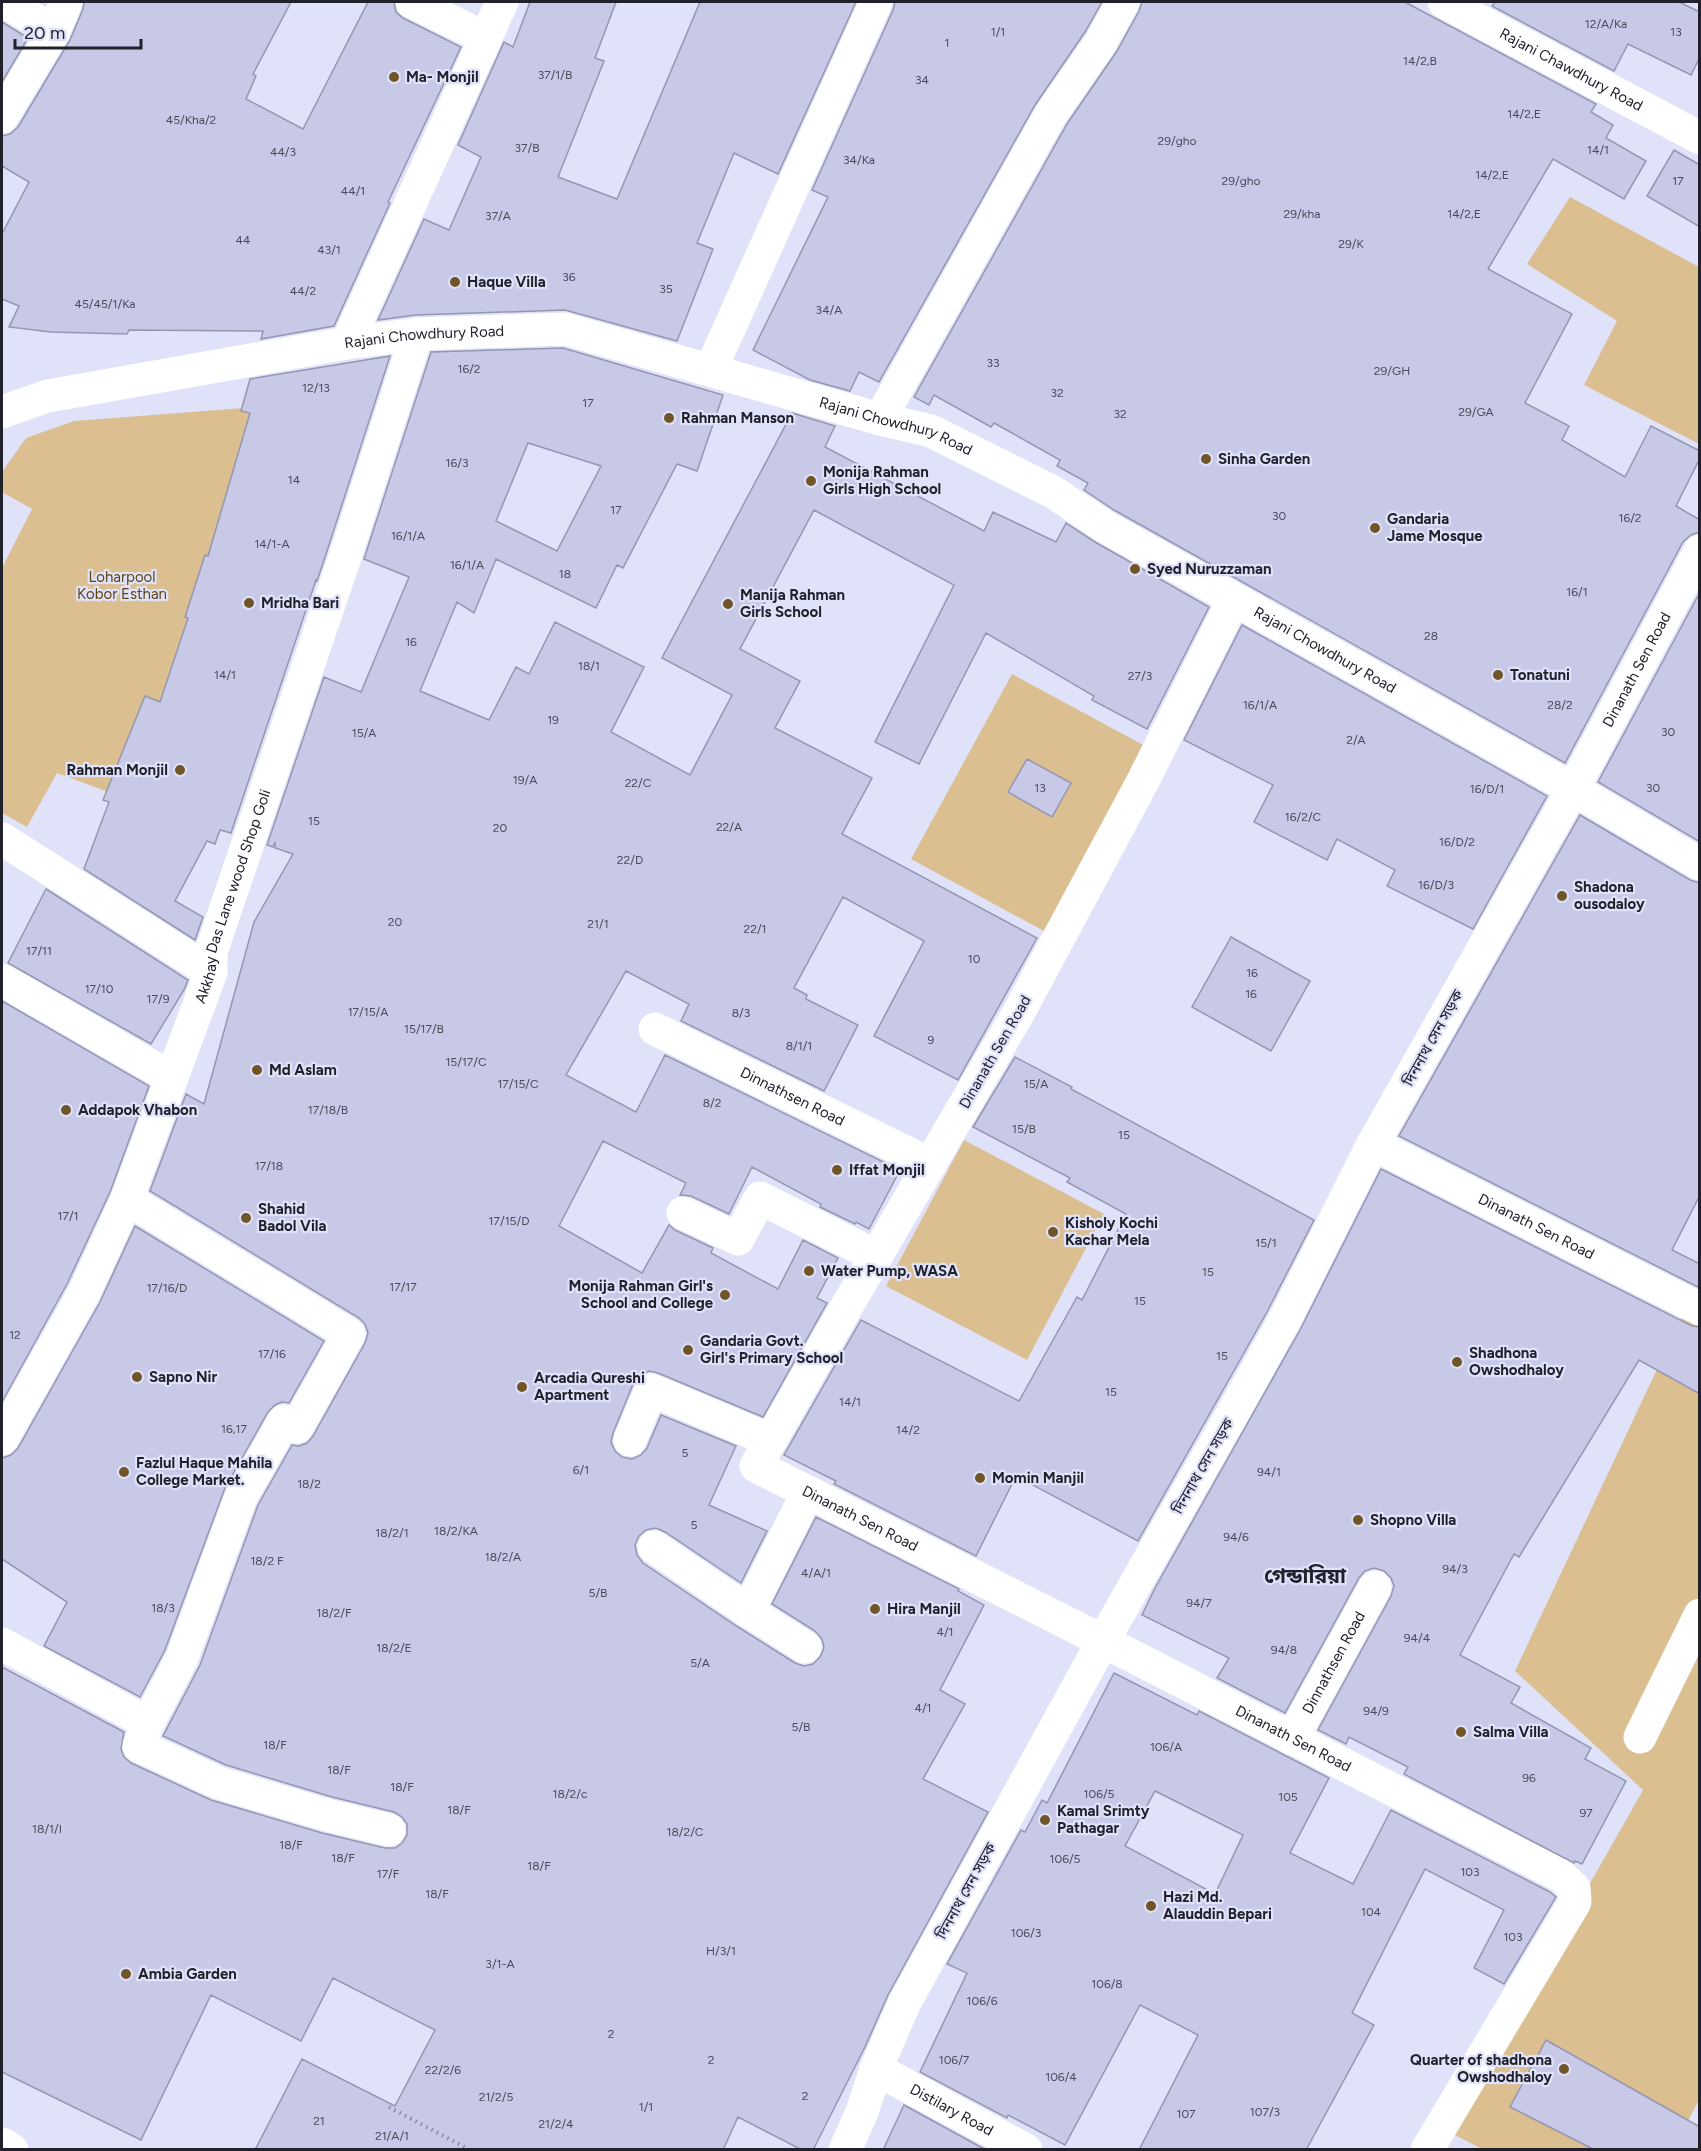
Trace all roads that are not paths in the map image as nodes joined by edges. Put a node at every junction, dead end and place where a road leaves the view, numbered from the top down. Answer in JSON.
{"nodes":[{"id":1,"x":5,"y":2,"type":"edge"},
{"id":2,"x":412,"y":2,"type":"edge"},
{"id":3,"x":502,"y":2,"type":"edge"},
{"id":4,"x":876,"y":2,"type":"edge"},
{"id":5,"x":1123,"y":2,"type":"edge"},
{"id":6,"x":1444,"y":2,"type":"edge"},
{"id":7,"x":60,"y":16,"type":"edge"},
{"id":8,"x":485,"y":38,"type":"junction"},
{"id":9,"x":2,"y":117,"type":"edge"},
{"id":10,"x":1700,"y":138,"type":"edge"},
{"id":11,"x":417,"y":334,"type":"junction"},
{"id":12,"x":347,"y":344,"type":"junction"},
{"id":13,"x":711,"y":369,"type":"junction"},
{"id":14,"x":2,"y":412,"type":"edge"},
{"id":15,"x":880,"y":419,"type":"junction"},
{"id":16,"x":1700,"y":551,"type":"edge"},
{"id":17,"x":1234,"y":599,"type":"junction"},
{"id":18,"x":1573,"y":789,"type":"junction"},
{"id":19,"x":2,"y":839,"type":"edge"},
{"id":20,"x":1700,"y":864,"type":"edge"},
{"id":21,"x":211,"y":972,"type":"junction"},
{"id":22,"x":2,"y":980,"type":"edge"},
{"id":23,"x":654,"y":1029,"type":"dead end"},
{"id":24,"x":172,"y":1078,"type":"junction"},
{"id":25,"x":1373,"y":1144,"type":"junction"},
{"id":26,"x":930,"y":1164,"type":"junction"},
{"id":27,"x":127,"y":1199,"type":"junction"},
{"id":28,"x":683,"y":1213,"type":"dead end"},
{"id":29,"x":876,"y":1256,"type":"junction"},
{"id":30,"x":1700,"y":1309,"type":"edge"},
{"id":31,"x":2,"y":1439,"type":"edge"},
{"id":32,"x":630,"y":1440,"type":"dead end"},
{"id":33,"x":770,"y":1440,"type":"junction"},
{"id":34,"x":808,"y":1492,"type":"junction"},
{"id":35,"x":654,"y":1547,"type":"dead end"},
{"id":36,"x":1375,"y":1587,"type":"dead end"},
{"id":37,"x":748,"y":1611,"type":"junction"},
{"id":38,"x":1698,"y":1620,"type":"edge"},
{"id":39,"x":1102,"y":1641,"type":"junction"},
{"id":40,"x":2,"y":1644,"type":"edge"},
{"id":41,"x":805,"y":1647,"type":"dead end"},
{"id":42,"x":148,"y":1723,"type":"junction"},
{"id":43,"x":1640,"y":1737,"type":"dead end"},
{"id":44,"x":1292,"y":1739,"type":"junction"},
{"id":45,"x":389,"y":1830,"type":"dead end"},
{"id":46,"x":876,"y":2069,"type":"junction"},
{"id":47,"x":2,"y":2144,"type":"edge"},
{"id":48,"x":1435,"y":2147,"type":"edge"},
{"id":49,"x":12,"y":2150,"type":"edge"},
{"id":50,"x":845,"y":2150,"type":"edge"},
{"id":51,"x":1026,"y":2150,"type":"edge"}],
"edges":[{"from":1,"to":7,"type":"street"},
{"from":2,"to":8,"type":"street"},
{"from":3,"to":8,"type":"street"},
{"from":4,"to":13,"type":"street"},
{"from":5,"to":15,"type":"street"},
{"from":6,"to":10,"type":"street","name":"Rajani Chawdhury Road"},
{"from":7,"to":9,"type":"street"},
{"from":8,"to":12,"type":"street"},
{"from":11,"to":12,"type":"street","name":"Rajani Chowdhury Road"},
{"from":11,"to":13,"type":"street","name":"Rajani Chowdhury Road"},
{"from":11,"to":21,"type":"street","name":"Akkhay Das Lane wood Shop Goli"},
{"from":12,"to":14,"type":"street","name":"Rajani Chowdhury Road"},
{"from":13,"to":15,"type":"street","name":"Rajani Chowdhury Road"},
{"from":15,"to":17,"type":"street","name":"Rajani Chowdhury Road"},
{"from":16,"to":18,"type":"street","name":"Dinanath Sen Road"},
{"from":17,"to":18,"type":"street","name":"Rajani Chowdhury Road"},
{"from":17,"to":26,"type":"street","name":"Dinanath Sen Road"},
{"from":18,"to":20,"type":"street","name":"Rajani Chowdhury Road"},
{"from":18,"to":25,"type":"street","name":"দিননাথ সেন সড়ক"},
{"from":19,"to":21,"type":"street"},
{"from":21,"to":24,"type":"street","name":"Akkhay Das Lane wood Shop Goli"},
{"from":22,"to":24,"type":"street"},
{"from":23,"to":26,"type":"street","name":"Dinnathsen Road"},
{"from":24,"to":27,"type":"street","name":"Akkhay Das Lane wood Shop Goli"},
{"from":25,"to":30,"type":"street","name":"Dinanath Sen Road"},
{"from":25,"to":39,"type":"street","name":"দিননাথ সেন সড়ক"},
{"from":26,"to":29,"type":"street","name":"Dinanath Sen Road"},
{"from":27,"to":31,"type":"street","name":"Akkhay Das Lane wood Shop Goli"},
{"from":27,"to":42,"type":"street"},
{"from":28,"to":29,"type":"street"},
{"from":29,"to":33,"type":"street","name":"Dinanath Sen Road"},
{"from":32,"to":33,"type":"street"},
{"from":33,"to":34,"type":"street","name":"Dinanath Sen Road"},
{"from":34,"to":37,"type":"street"},
{"from":34,"to":39,"type":"street","name":"Dinanath Sen Road"},
{"from":35,"to":37,"type":"street"},
{"from":36,"to":44,"type":"street","name":"Dinnathsen Road"},
{"from":37,"to":41,"type":"street"},
{"from":38,"to":43,"type":"street"},
{"from":39,"to":44,"type":"street","name":"Dinanath Sen Road"},
{"from":39,"to":46,"type":"street","name":"দিননাথ সেন সড়ক"},
{"from":40,"to":42,"type":"street"},
{"from":42,"to":45,"type":"street"},
{"from":44,"to":48,"type":"street","name":"Dinanath Sen Road"},
{"from":46,"to":50,"type":"street","name":"দিননাথ সেন সড়ক"},
{"from":46,"to":51,"type":"street","name":"Distilary Road"},
{"from":47,"to":49,"type":"street"}]}
